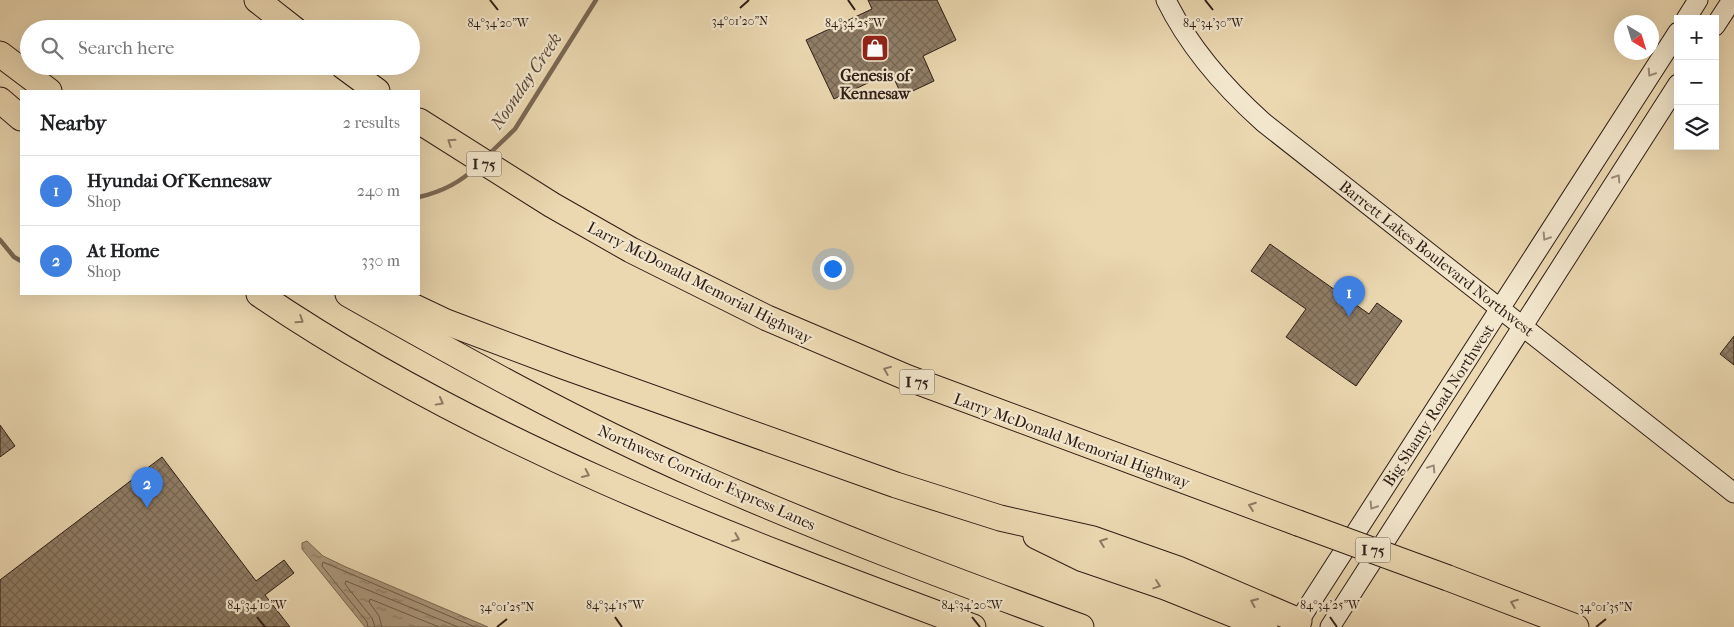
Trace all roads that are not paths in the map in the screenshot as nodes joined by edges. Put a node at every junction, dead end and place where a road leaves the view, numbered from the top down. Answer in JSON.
{"nodes":[{"id":1,"x":257,"y":0,"type":"edge"},
{"id":2,"x":1166,"y":0,"type":"edge"},
{"id":3,"x":1698,"y":0,"type":"edge"},
{"id":4,"x":1732,"y":0,"type":"edge"},
{"id":5,"x":1689,"y":15,"type":"edge"},
{"id":6,"x":283,"y":20,"type":"edge"},
{"id":7,"x":1719,"y":20,"type":"edge"},
{"id":8,"x":1674,"y":38,"type":"edge"},
{"id":9,"x":0,"y":54,"type":"edge"},
{"id":10,"x":20,"y":69,"type":"edge"},
{"id":11,"x":28,"y":75,"type":"edge"},
{"id":12,"x":356,"y":75,"type":"edge"},
{"id":13,"x":48,"y":90,"type":"edge"},
{"id":14,"x":377,"y":90,"type":"edge"},
{"id":15,"x":1674,"y":90,"type":"edge"},
{"id":16,"x":0,"y":100,"type":"edge"},
{"id":17,"x":20,"y":117,"type":"edge"},
{"id":18,"x":420,"y":122,"type":"edge"},
{"id":19,"x":261,"y":295,"type":"edge"},
{"id":20,"x":350,"y":295,"type":"edge"},
{"id":21,"x":389,"y":295,"type":"edge"},
{"id":22,"x":1501,"y":308,"type":"junction"},
{"id":23,"x":1524,"y":326,"type":"junction"},
{"id":24,"x":1734,"y":493,"type":"edge"},
{"id":25,"x":1000,"y":518,"type":"junction"},
{"id":26,"x":1303,"y":625,"type":"edge"},
{"id":27,"x":973,"y":627,"type":"edge"},
{"id":28,"x":1081,"y":627,"type":"edge"},
{"id":29,"x":1265,"y":627,"type":"edge"},
{"id":30,"x":1330,"y":627,"type":"edge"},
{"id":31,"x":1576,"y":627,"type":"edge"}],
"edges":[{"from":1,"to":6,"type":"highway"},
{"from":2,"to":22,"type":"street","name":"Barrett Lakes Boulevard Northwest"},
{"from":3,"to":5,"type":"street"},
{"from":4,"to":7,"type":"street"},
{"from":8,"to":22,"type":"street","name":"Big Shanty Road Northwest","one_way":true},
{"from":9,"to":10,"type":"highway"},
{"from":11,"to":13,"type":"highway"},
{"from":12,"to":14,"type":"highway"},
{"from":23,"to":15,"type":"street","name":"Big Shanty Road Northwest","one_way":true},
{"from":16,"to":17,"type":"highway"},
{"from":31,"to":18,"type":"highway","name":"Larry McDonald Memorial Highway","number":"I 75","one_way":true,"bridge":true},
{"from":19,"to":27,"type":"highway","one_way":true},
{"from":20,"to":28,"type":"highway","name":"Northwest Corridor Express Lanes"},
{"from":21,"to":25,"type":"highway"},
{"from":22,"to":23,"type":"street","name":"Barrett Lakes Boulevard Northwest"},
{"from":22,"to":26,"type":"street","name":"Big Shanty Road Northwest","one_way":true},
{"from":23,"to":24,"type":"street","name":"Barrett Lakes Boulevard Northwest"},
{"from":30,"to":23,"type":"street","name":"Big Shanty Road Northwest","one_way":true},
{"from":26,"to":25,"type":"highway","one_way":true},
{"from":25,"to":29,"type":"highway","one_way":true}]}
